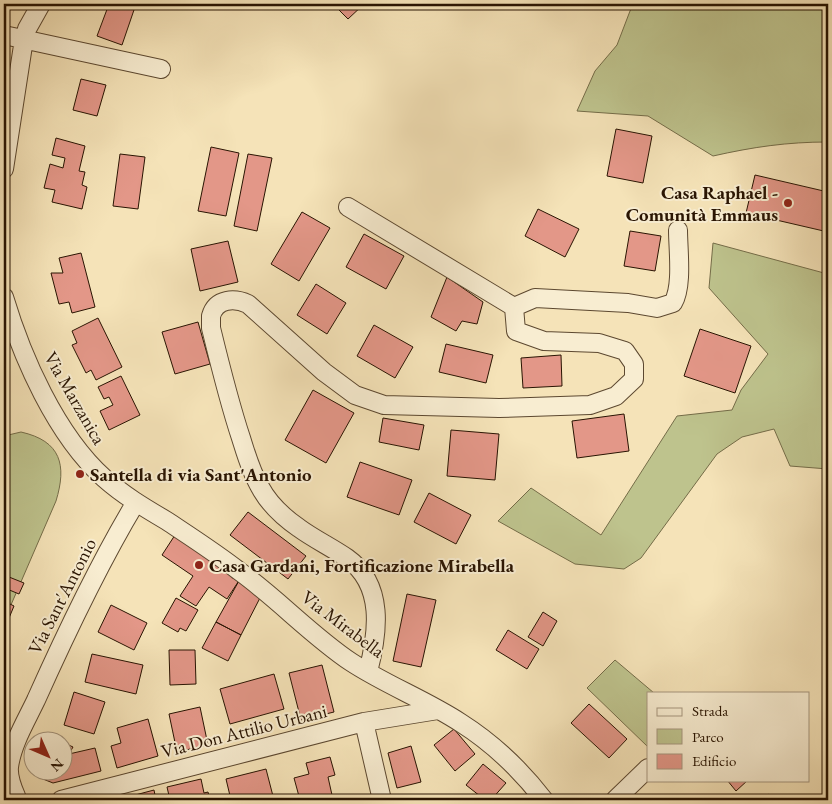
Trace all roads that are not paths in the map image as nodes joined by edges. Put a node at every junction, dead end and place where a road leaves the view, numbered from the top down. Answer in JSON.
{"nodes":[{"id":1,"x":41,"y":4,"type":"edge"},
{"id":2,"x":4,"y":35,"type":"edge"},
{"id":3,"x":24,"y":39,"type":"junction"},
{"id":4,"x":161,"y":69,"type":"dead end"},
{"id":5,"x":4,"y":170,"type":"edge"},
{"id":6,"x":348,"y":207,"type":"dead end"},
{"id":7,"x":678,"y":230,"type":"dead end"},
{"id":8,"x":4,"y":297,"type":"edge"},
{"id":9,"x":514,"y":307,"type":"junction"},
{"id":10,"x":136,"y":502,"type":"junction"},
{"id":11,"x":368,"y":672,"type":"junction"},
{"id":12,"x":438,"y":710,"type":"junction"},
{"id":13,"x":364,"y":722,"type":"junction"},
{"id":14,"x":647,"y":769,"type":"edge"},
{"id":15,"x":18,"y":799,"type":"edge"},
{"id":16,"x":61,"y":800,"type":"edge"},
{"id":17,"x":382,"y":800,"type":"edge"},
{"id":18,"x":544,"y":800,"type":"edge"},
{"id":19,"x":615,"y":800,"type":"edge"}],
"edges":[{"from":1,"to":3,"type":"street"},
{"from":2,"to":3,"type":"street"},
{"from":3,"to":4,"type":"street"},
{"from":3,"to":5,"type":"street"},
{"from":6,"to":9,"type":"street"},
{"from":7,"to":9,"type":"street"},
{"from":8,"to":10,"type":"street","name":"Via Marzanica"},
{"from":9,"to":11,"type":"street"},
{"from":10,"to":11,"type":"street","name":"Via Mirabella"},
{"from":10,"to":15,"type":"street","name":"Via Sant'Antonio"},
{"from":11,"to":12,"type":"street","name":"Via Mirabella"},
{"from":12,"to":13,"type":"street","name":"Via Don Attilio Urbani"},
{"from":12,"to":18,"type":"street","name":"Via Mirabella"},
{"from":13,"to":16,"type":"street","name":"Via Don Attilio Urbani"},
{"from":13,"to":17,"type":"street"},
{"from":14,"to":19,"type":"street"}]}
